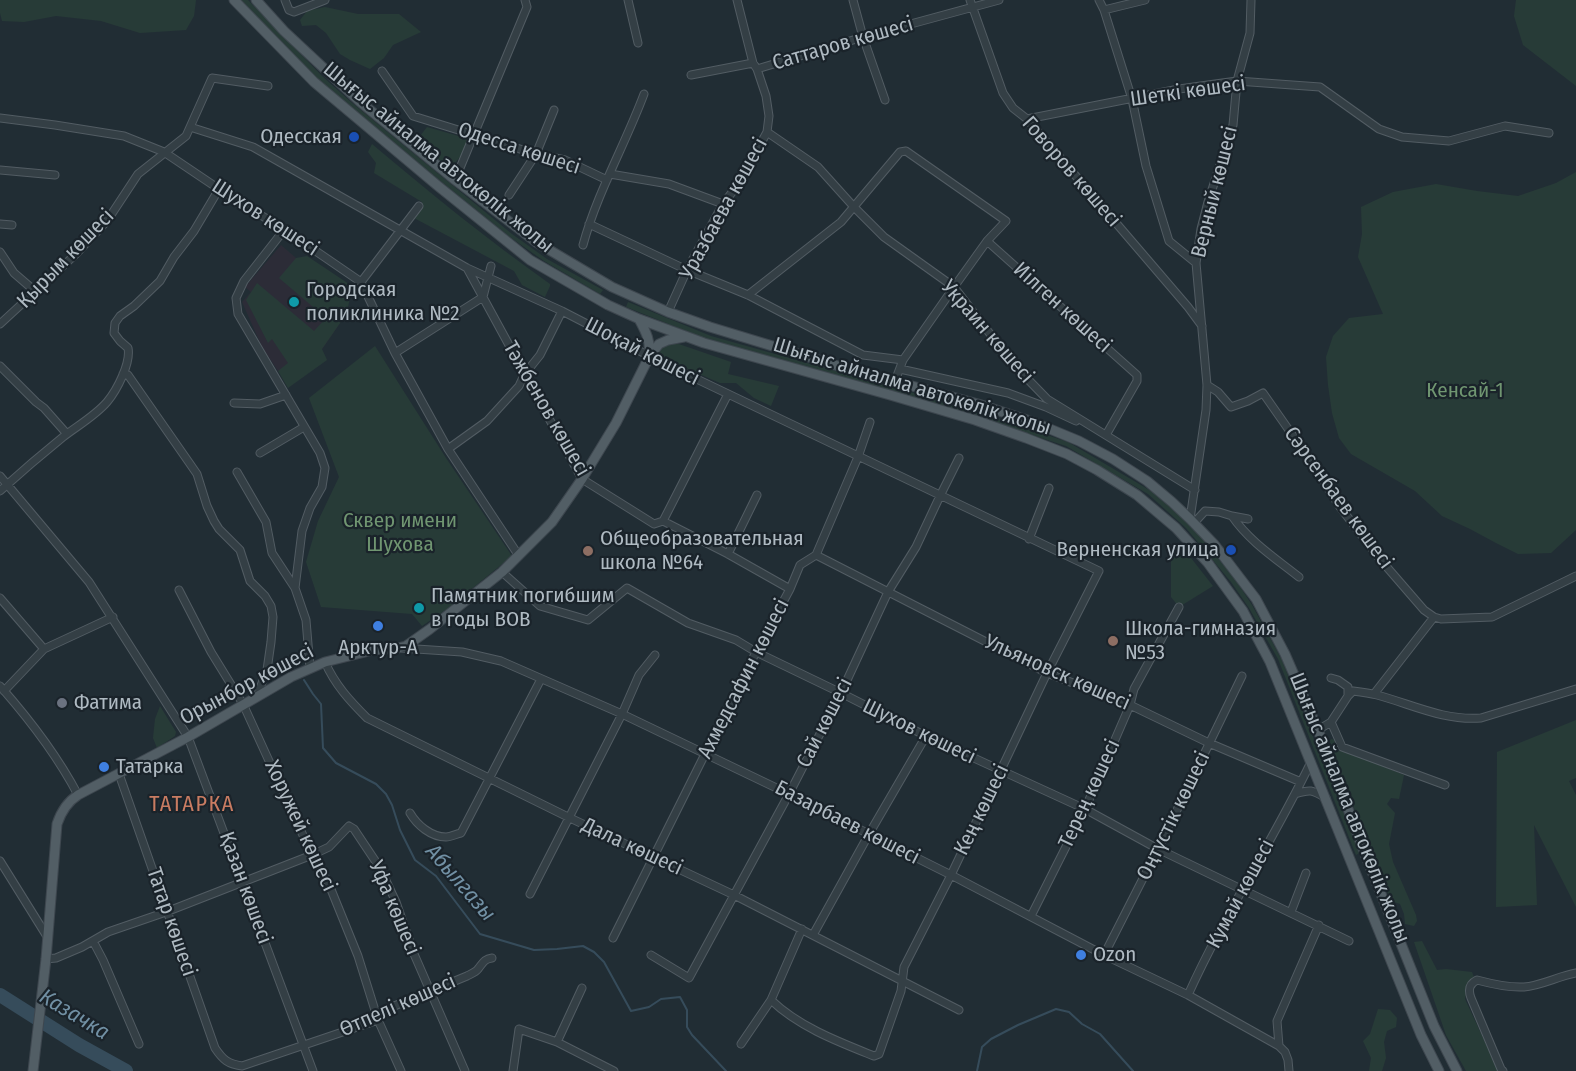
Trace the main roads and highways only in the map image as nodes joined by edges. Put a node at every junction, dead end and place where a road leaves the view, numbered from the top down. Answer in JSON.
{"nodes":[{"id":1,"x":234,"y":0,"type":"edge"},
{"id":2,"x":256,"y":0,"type":"edge"},
{"id":3,"x":639,"y":319,"type":"junction"},
{"id":4,"x":686,"y":336,"type":"junction"},
{"id":5,"x":650,"y":357,"type":"junction"},
{"id":6,"x":33,"y":1071,"type":"edge"},
{"id":7,"x":1439,"y":1071,"type":"edge"},
{"id":8,"x":1457,"y":1071,"type":"edge"}],
"edges":[{"from":1,"to":3,"type":"main road","name":"Шығыс айналма автокөлік жолы"},
{"from":2,"to":8,"type":"main road","name":"Шығыс айналма автокөлік жолы"},
{"from":3,"to":4,"type":"main road","name":"Шығыс айналма автокөлік жолы"},
{"from":3,"to":5,"type":"main road"},
{"from":4,"to":5,"type":"main road"},
{"from":4,"to":7,"type":"main road","name":"Шығыс айналма автокөлік жолы"},
{"from":5,"to":6,"type":"main road","name":"Орынбор көшесі"}]}
